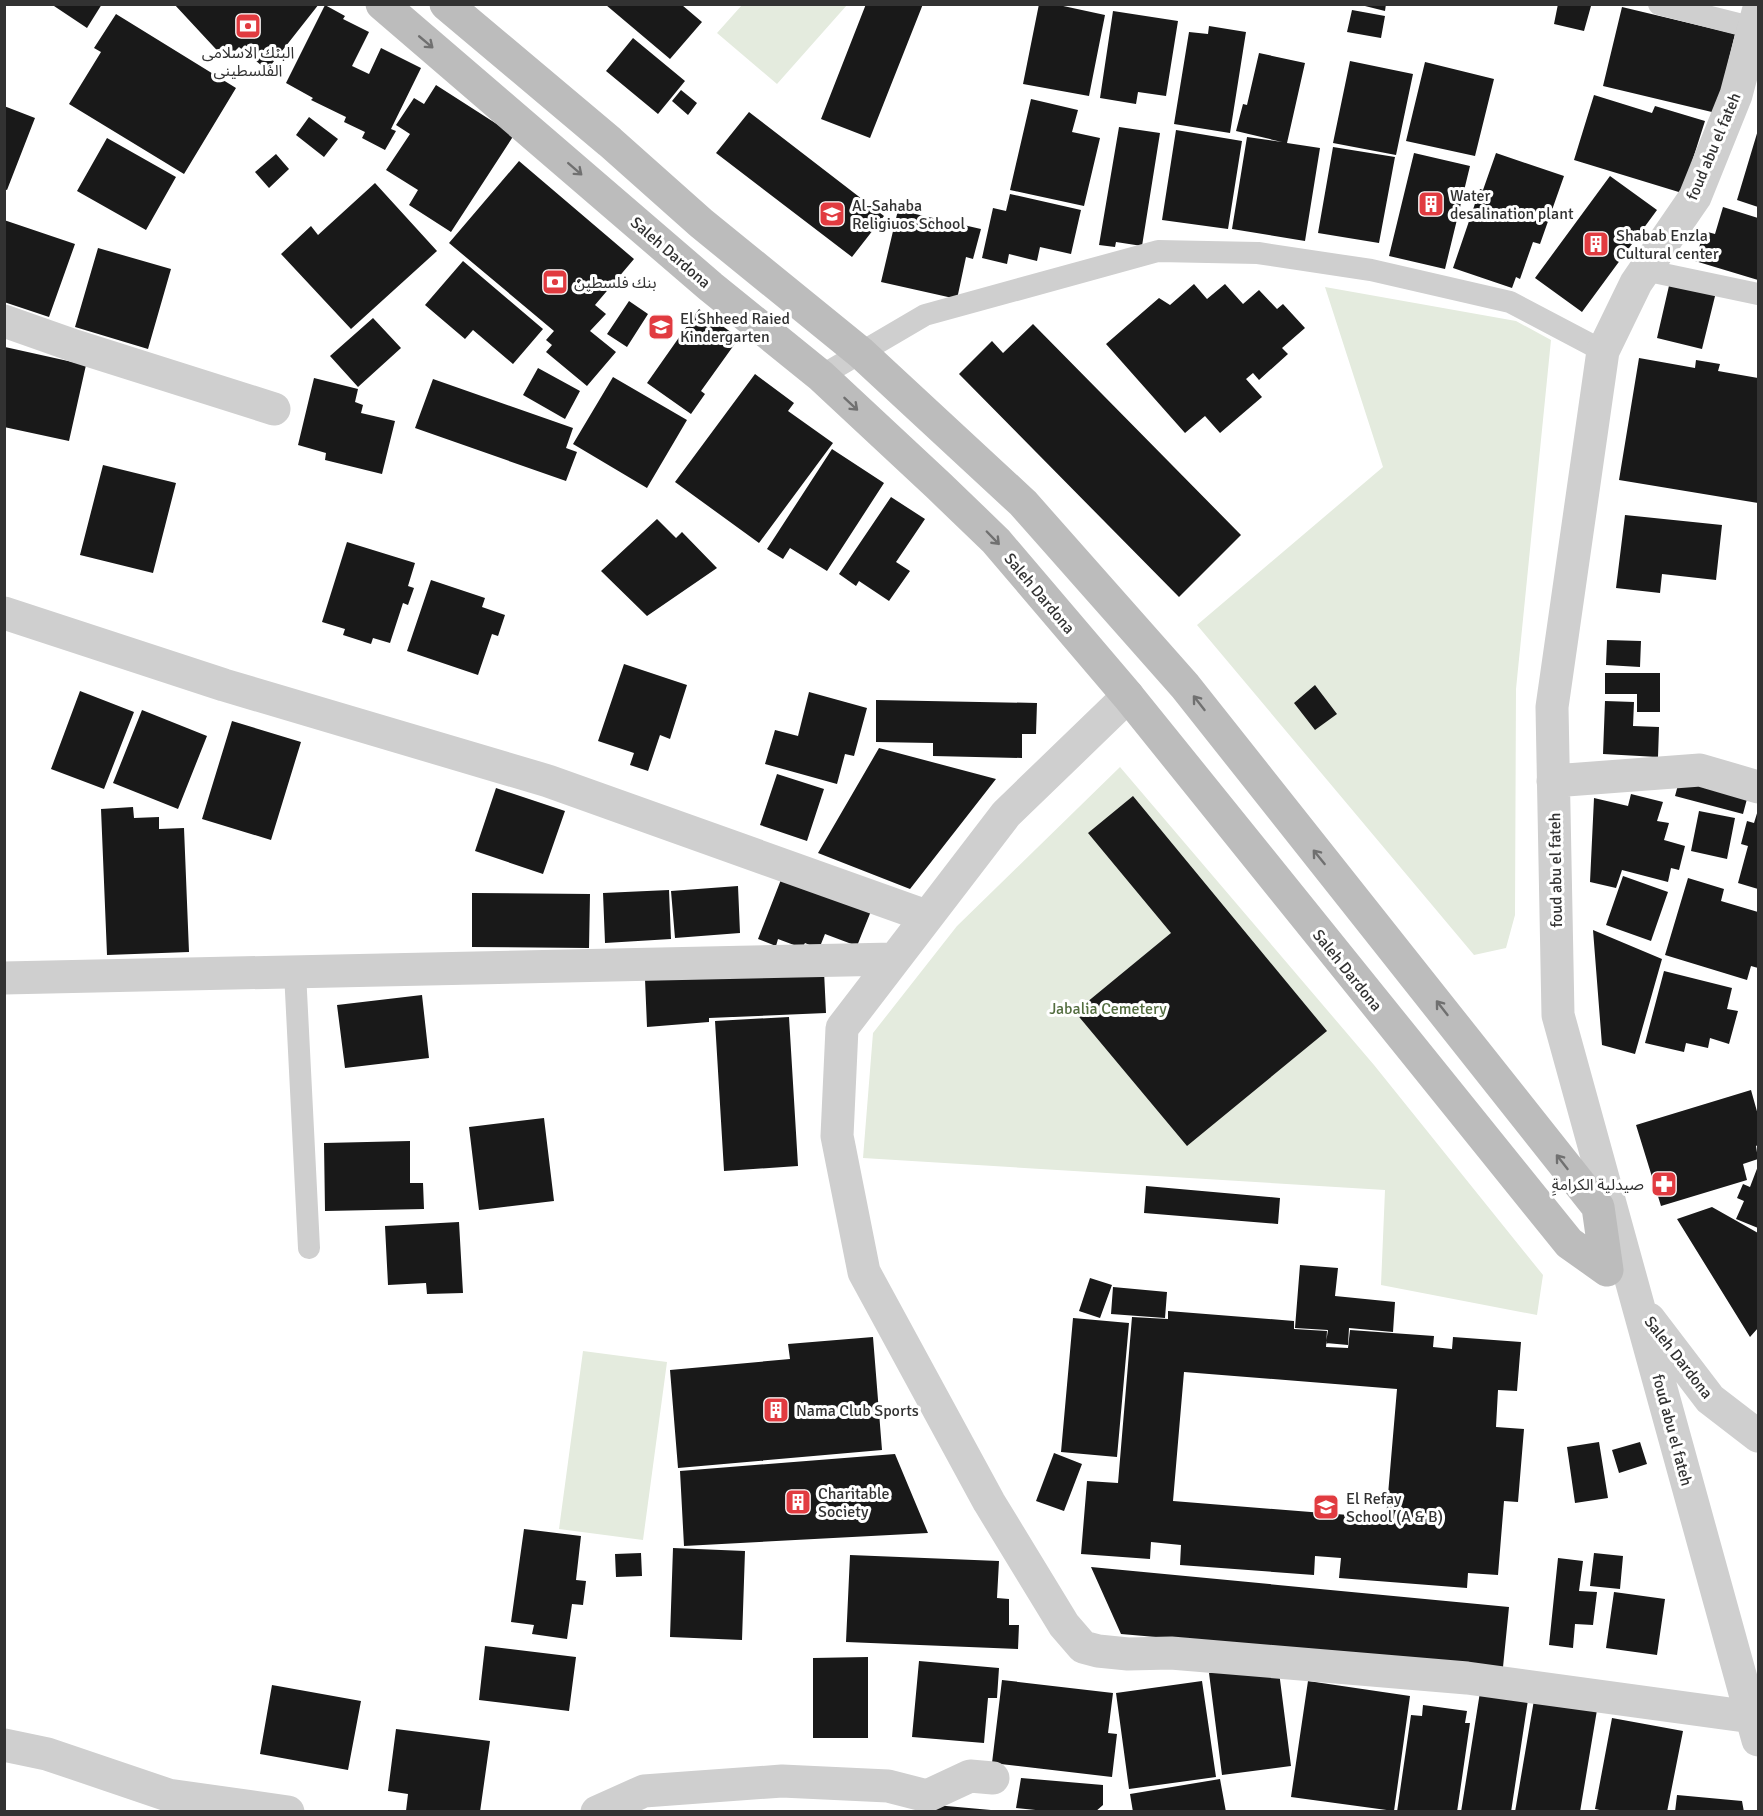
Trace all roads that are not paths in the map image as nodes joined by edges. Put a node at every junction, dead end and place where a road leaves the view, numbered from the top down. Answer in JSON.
{"nodes":[{"id":1,"x":382,"y":4,"type":"edge"},
{"id":2,"x":446,"y":4,"type":"edge"},
{"id":3,"x":1659,"y":4,"type":"edge"},
{"id":4,"x":1756,"y":20,"type":"edge"},
{"id":5,"x":1644,"y":270,"type":"junction"},
{"id":6,"x":1758,"y":294,"type":"edge"},
{"id":7,"x":4,"y":321,"type":"edge"},
{"id":8,"x":1603,"y":351,"type":"junction"},
{"id":9,"x":861,"y":353,"type":"junction"},
{"id":10,"x":821,"y":376,"type":"junction"},
{"id":11,"x":274,"y":409,"type":"dead end"},
{"id":12,"x":4,"y":613,"type":"edge"},
{"id":13,"x":1128,"y":696,"type":"junction"},
{"id":14,"x":1554,"y":781,"type":"junction"},
{"id":15,"x":1758,"y":787,"type":"edge"},
{"id":16,"x":926,"y":916,"type":"junction"},
{"id":17,"x":894,"y":959,"type":"junction"},
{"id":18,"x":295,"y":972,"type":"junction"},
{"id":19,"x":4,"y":978,"type":"edge"},
{"id":20,"x":309,"y":1248,"type":"dead end"},
{"id":21,"x":1607,"y":1270,"type":"junction"},
{"id":22,"x":1639,"y":1305,"type":"junction"},
{"id":23,"x":1758,"y":1436,"type":"edge"},
{"id":24,"x":1755,"y":1729,"type":"edge"},
{"id":25,"x":4,"y":1745,"type":"edge"},
{"id":26,"x":993,"y":1778,"type":"dead end"},
{"id":27,"x":288,"y":1812,"type":"edge"},
{"id":28,"x":597,"y":1812,"type":"edge"}],
"edges":[{"from":1,"to":10,"type":"street","name":"Saleh Dardona","one_way":true},
{"from":2,"to":9,"type":"street"},
{"from":3,"to":4,"type":"lane"},
{"from":4,"to":5,"type":"street","name":"foud abu el fateh"},
{"from":5,"to":6,"type":"lane"},
{"from":5,"to":8,"type":"street","name":"foud abu el fateh"},
{"from":7,"to":11,"type":"street"},
{"from":8,"to":9,"type":"lane"},
{"from":8,"to":14,"type":"street","name":"foud abu el fateh"},
{"from":9,"to":10,"type":"lane"},
{"from":21,"to":9,"type":"street","one_way":true},
{"from":10,"to":13,"type":"street","name":"Saleh Dardona","one_way":true},
{"from":12,"to":16,"type":"street"},
{"from":13,"to":16,"type":"street"},
{"from":13,"to":21,"type":"street","name":"Saleh Dardona"},
{"from":14,"to":15,"type":"street"},
{"from":14,"to":22,"type":"street","name":"foud abu el fateh"},
{"from":16,"to":17,"type":"street"},
{"from":17,"to":18,"type":"street"},
{"from":17,"to":24,"type":"street"},
{"from":18,"to":19,"type":"street"},
{"from":18,"to":20,"type":"lane"},
{"from":21,"to":22,"type":"street","name":"Saleh Dardona"},
{"from":22,"to":23,"type":"street","name":"Saleh Dardona"},
{"from":22,"to":24,"type":"street","name":"foud abu el fateh"},
{"from":25,"to":27,"type":"street"},
{"from":26,"to":28,"type":"street"}]}
